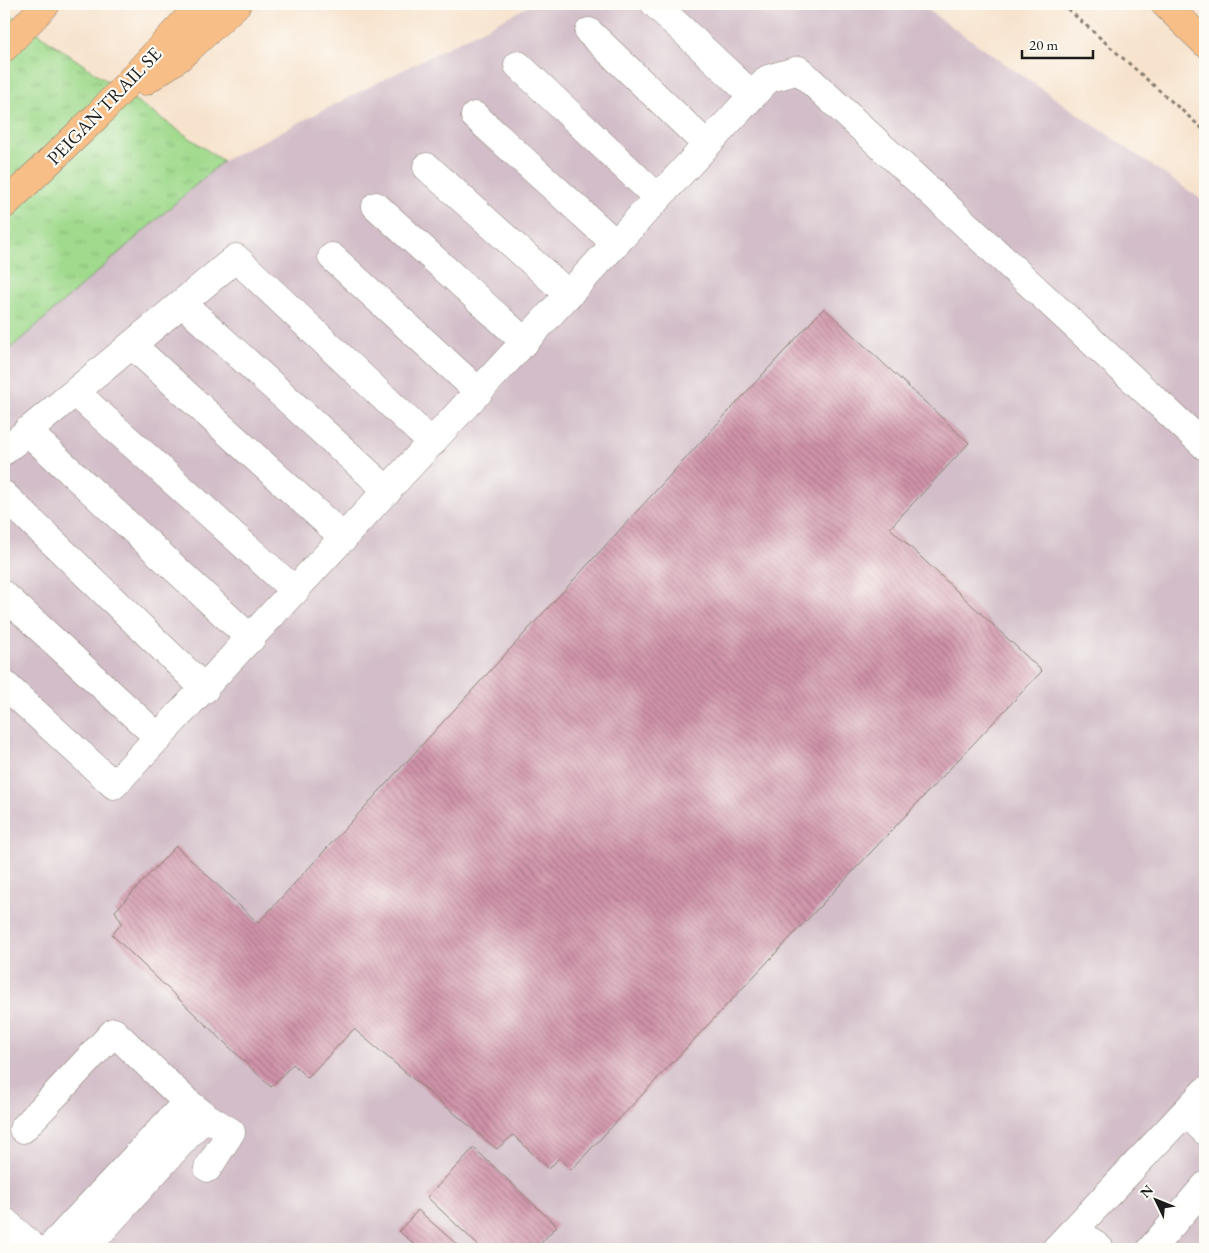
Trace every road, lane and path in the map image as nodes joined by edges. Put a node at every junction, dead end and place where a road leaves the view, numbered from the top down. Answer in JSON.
{"nodes":[{"id":1,"x":38,"y":4,"type":"edge"},
{"id":2,"x":46,"y":4,"type":"edge"},
{"id":3,"x":202,"y":4,"type":"edge"},
{"id":4,"x":237,"y":4,"type":"edge"},
{"id":5,"x":655,"y":4,"type":"edge"},
{"id":6,"x":1062,"y":4,"type":"edge"},
{"id":7,"x":1165,"y":4,"type":"edge"},
{"id":8,"x":24,"y":27,"type":"junction"},
{"id":9,"x":589,"y":32,"type":"dead end"},
{"id":10,"x":1205,"y":43,"type":"edge"},
{"id":11,"x":4,"y":48,"type":"edge"},
{"id":12,"x":518,"y":65,"type":"dead end"},
{"id":13,"x":753,"y":96,"type":"junction"},
{"id":14,"x":99,"y":114,"type":"junction"},
{"id":15,"x":475,"y":116,"type":"dead end"},
{"id":16,"x":1205,"y":131,"type":"edge"},
{"id":17,"x":707,"y":145,"type":"junction"},
{"id":18,"x":428,"y":167,"type":"dead end"},
{"id":19,"x":658,"y":198,"type":"junction"},
{"id":20,"x":4,"y":205,"type":"edge"},
{"id":21,"x":376,"y":206,"type":"dead end"},
{"id":22,"x":616,"y":244,"type":"junction"},
{"id":23,"x":332,"y":257,"type":"dead end"},
{"id":24,"x":569,"y":295,"type":"junction"},
{"id":25,"x":182,"y":303,"type":"junction"},
{"id":26,"x":525,"y":342,"type":"junction"},
{"id":27,"x":132,"y":345,"type":"junction"},
{"id":28,"x":75,"y":392,"type":"junction"},
{"id":29,"x":479,"y":392,"type":"junction"},
{"id":30,"x":27,"y":431,"type":"junction"},
{"id":31,"x":432,"y":443,"type":"junction"},
{"id":32,"x":1205,"y":446,"type":"edge"},
{"id":33,"x":4,"y":450,"type":"edge"},
{"id":34,"x":388,"y":491,"type":"junction"},
{"id":35,"x":4,"y":495,"type":"edge"},
{"id":36,"x":344,"y":538,"type":"junction"},
{"id":37,"x":295,"y":591,"type":"junction"},
{"id":38,"x":4,"y":595,"type":"edge"},
{"id":39,"x":251,"y":639,"type":"junction"},
{"id":40,"x":4,"y":684,"type":"edge"},
{"id":41,"x":205,"y":689,"type":"junction"},
{"id":42,"x":159,"y":738,"type":"junction"},
{"id":43,"x":1205,"y":1091,"type":"edge"},
{"id":44,"x":196,"y":1109,"type":"junction"},
{"id":45,"x":1186,"y":1112,"type":"junction"},
{"id":46,"x":23,"y":1129,"type":"dead end"},
{"id":47,"x":1205,"y":1131,"type":"edge"},
{"id":48,"x":208,"y":1168,"type":"dead end"},
{"id":49,"x":1205,"y":1186,"type":"edge"},
{"id":50,"x":4,"y":1221,"type":"edge"},
{"id":51,"x":1076,"y":1229,"type":"junction"},
{"id":52,"x":35,"y":1249,"type":"edge"},
{"id":53,"x":49,"y":1249,"type":"edge"},
{"id":54,"x":85,"y":1249,"type":"edge"},
{"id":55,"x":1056,"y":1249,"type":"edge"},
{"id":56,"x":1100,"y":1249,"type":"edge"},
{"id":57,"x":1151,"y":1249,"type":"edge"}],
"edges":[{"from":1,"to":8,"type":"main road"},
{"from":2,"to":8,"type":"main road"},
{"from":3,"to":14,"type":"main road","name":"PEIGAN TRAIL SE"},
{"from":4,"to":14,"type":"main road"},
{"from":5,"to":13,"type":"street"},
{"from":6,"to":16,"type":"path"},
{"from":7,"to":10,"type":"main road"},
{"from":8,"to":11,"type":"main road"},
{"from":9,"to":17,"type":"street"},
{"from":12,"to":19,"type":"street"},
{"from":13,"to":17,"type":"street"},
{"from":13,"to":32,"type":"street"},
{"from":14,"to":20,"type":"main road","name":"PEIGAN TRAIL SE"},
{"from":15,"to":22,"type":"street"},
{"from":17,"to":19,"type":"street"},
{"from":18,"to":24,"type":"street"},
{"from":19,"to":22,"type":"street"},
{"from":21,"to":26,"type":"street"},
{"from":22,"to":24,"type":"street"},
{"from":23,"to":29,"type":"street"},
{"from":24,"to":26,"type":"street"},
{"from":25,"to":27,"type":"street"},
{"from":25,"to":31,"type":"street"},
{"from":25,"to":34,"type":"street"},
{"from":26,"to":29,"type":"street"},
{"from":27,"to":28,"type":"street"},
{"from":27,"to":36,"type":"street"},
{"from":28,"to":30,"type":"street"},
{"from":28,"to":37,"type":"street"},
{"from":29,"to":31,"type":"street"},
{"from":30,"to":33,"type":"street"},
{"from":30,"to":39,"type":"street"},
{"from":31,"to":34,"type":"street"},
{"from":34,"to":36,"type":"street"},
{"from":35,"to":41,"type":"street"},
{"from":36,"to":37,"type":"street"},
{"from":37,"to":39,"type":"street"},
{"from":38,"to":42,"type":"street"},
{"from":39,"to":41,"type":"street"},
{"from":40,"to":42,"type":"street"},
{"from":41,"to":42,"type":"street"},
{"from":43,"to":45,"type":"street"},
{"from":44,"to":46,"type":"street"},
{"from":44,"to":48,"type":"street"},
{"from":44,"to":53,"type":"street"},
{"from":44,"to":54,"type":"street"},
{"from":45,"to":47,"type":"street"},
{"from":45,"to":51,"type":"street"},
{"from":49,"to":57,"type":"street"},
{"from":50,"to":52,"type":"street"},
{"from":51,"to":55,"type":"street"},
{"from":51,"to":56,"type":"street"}]}
